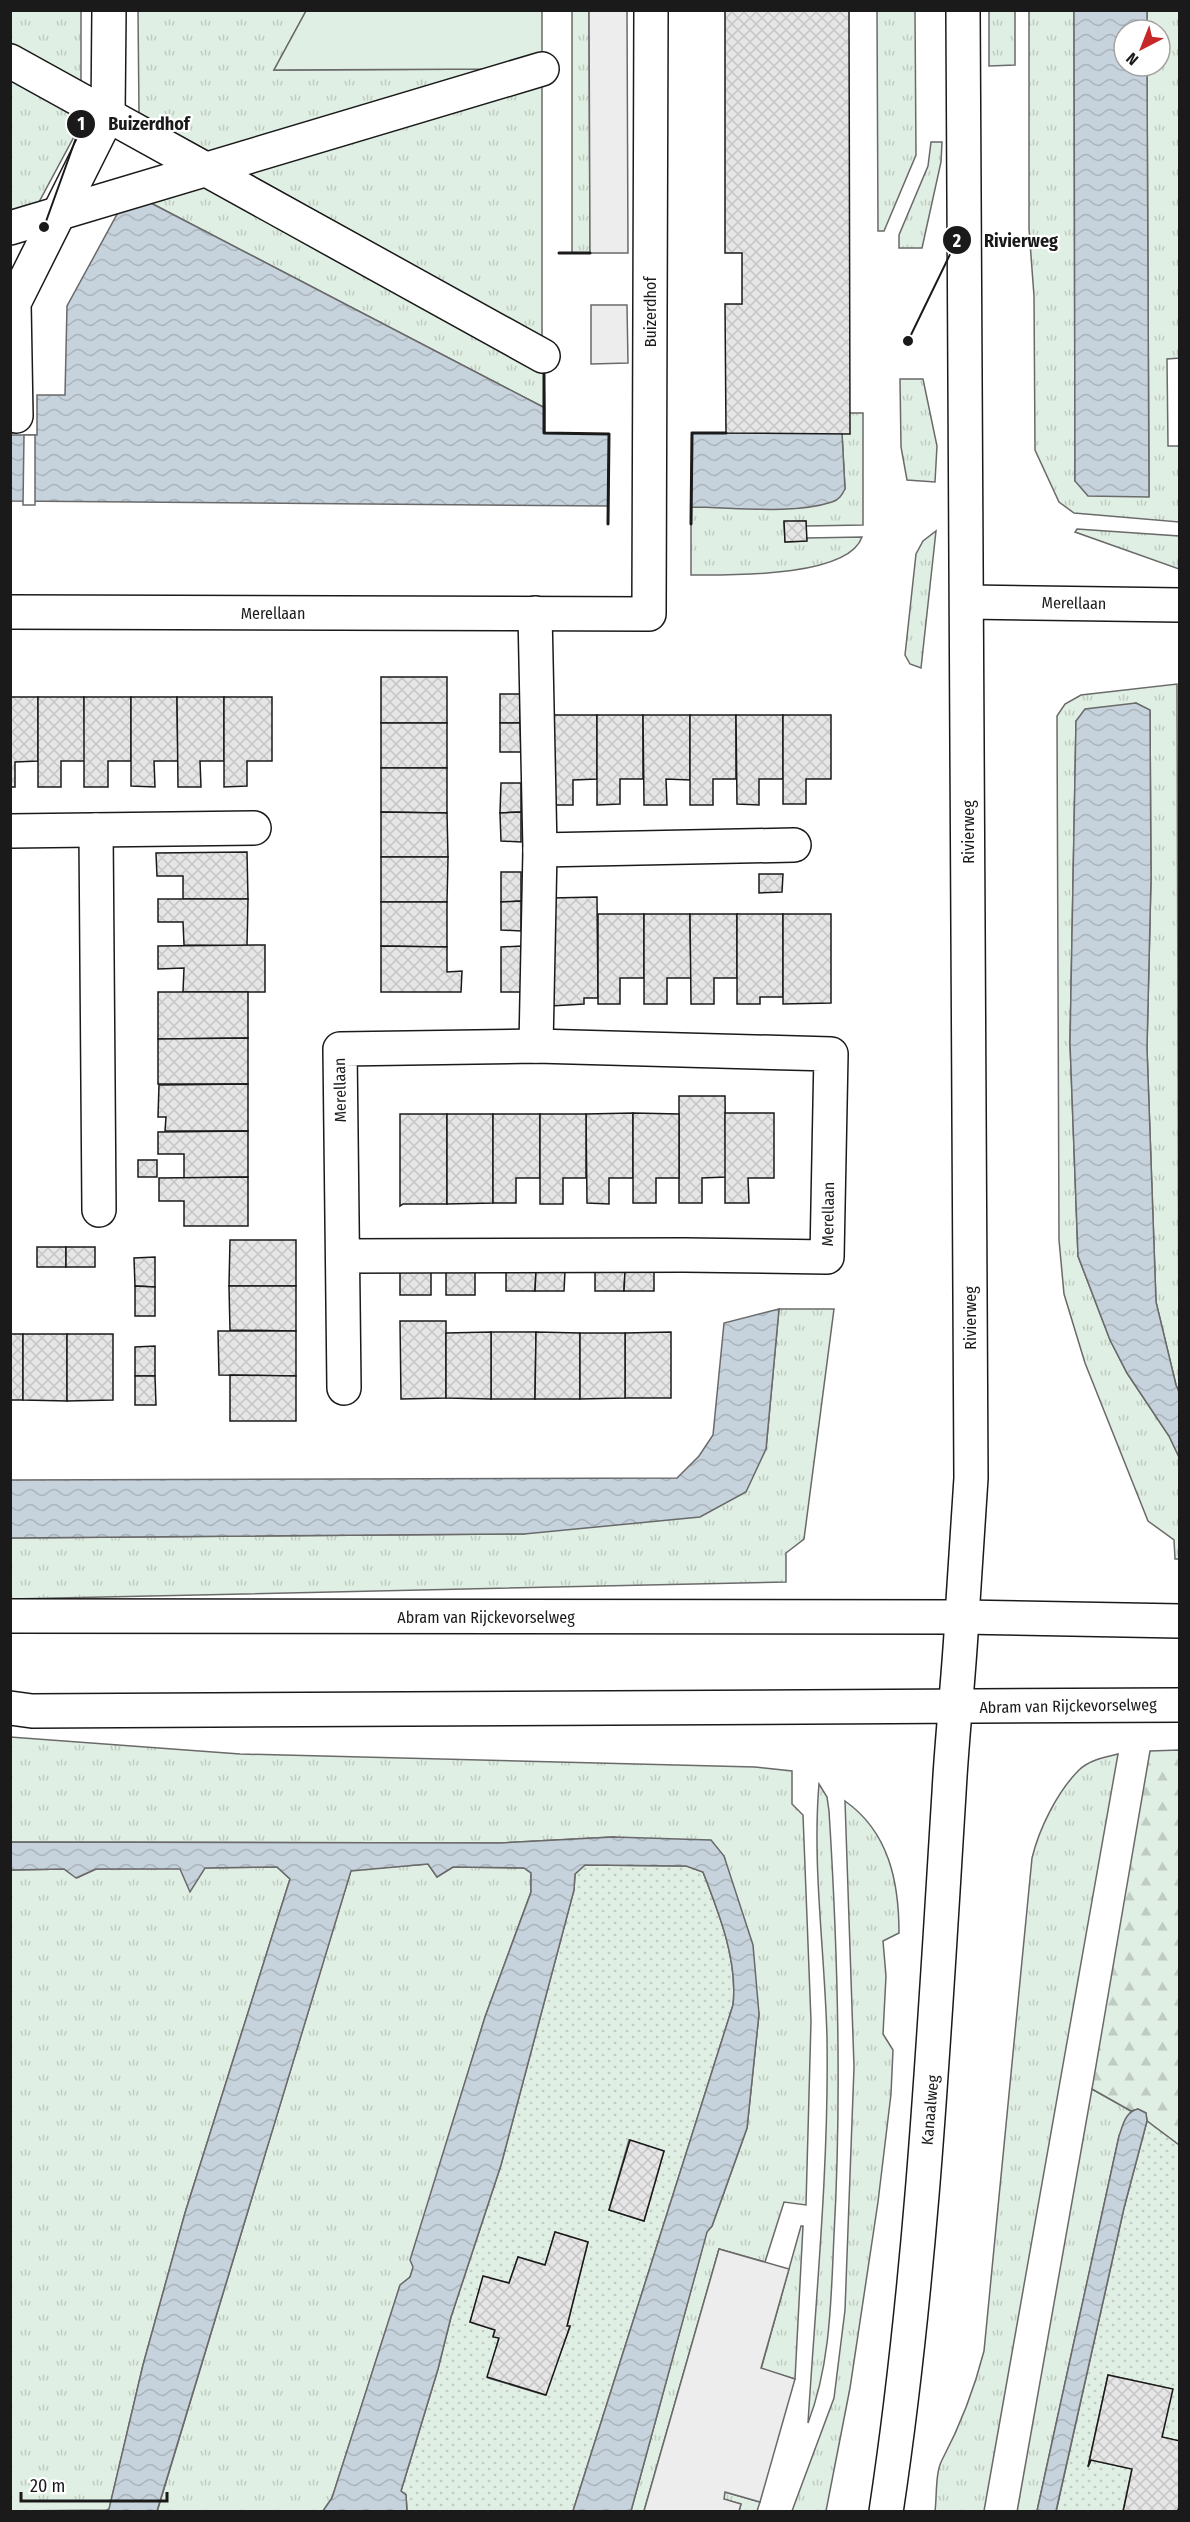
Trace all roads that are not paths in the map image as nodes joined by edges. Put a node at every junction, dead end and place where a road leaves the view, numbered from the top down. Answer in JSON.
{"nodes":[{"id":1,"x":109,"y":10,"type":"edge"},
{"id":2,"x":651,"y":10,"type":"edge"},
{"id":3,"x":963,"y":10,"type":"edge"},
{"id":4,"x":10,"y":60,"type":"edge"},
{"id":5,"x":542,"y":69,"type":"dead end"},
{"id":6,"x":108,"y":115,"type":"junction"},
{"id":7,"x":207,"y":170,"type":"junction"},
{"id":8,"x":59,"y":214,"type":"junction"},
{"id":9,"x":10,"y":228,"type":"edge"},
{"id":10,"x":543,"y":356,"type":"dead end"},
{"id":11,"x":14,"y":405,"type":"edge"},
{"id":12,"x":968,"y":602,"type":"junction"},
{"id":13,"x":1179,"y":604,"type":"edge"},
{"id":14,"x":10,"y":612,"type":"edge"},
{"id":15,"x":535,"y":613,"type":"junction"},
{"id":16,"x":649,"y":614,"type":"joint"},
{"id":17,"x":254,"y":828,"type":"dead end"},
{"id":18,"x":96,"y":830,"type":"junction"},
{"id":19,"x":10,"y":831,"type":"edge"},
{"id":20,"x":794,"y":845,"type":"dead end"},
{"id":21,"x":540,"y":850,"type":"junction"},
{"id":22,"x":536,"y":1046,"type":"junction"},
{"id":23,"x":99,"y":1210,"type":"dead end"},
{"id":24,"x":343,"y":1256,"type":"junction"},
{"id":25,"x":344,"y":1388,"type":"dead end"},
{"id":26,"x":10,"y":1616,"type":"edge"},
{"id":27,"x":962,"y":1617,"type":"junction"},
{"id":28,"x":1179,"y":1621,"type":"edge"},
{"id":29,"x":1179,"y":1705,"type":"edge"},
{"id":30,"x":10,"y":1708,"type":"edge"},
{"id":31,"x":956,"y":1708,"type":"junction"},
{"id":32,"x":886,"y":2511,"type":"edge"}],
"edges":[{"from":1,"to":6,"type":"street"},
{"from":2,"to":16,"type":"street","name":"Buizerdhof"},
{"from":3,"to":12,"type":"street","name":"Rivierweg"},
{"from":4,"to":6,"type":"street"},
{"from":5,"to":7,"type":"street"},
{"from":6,"to":7,"type":"street"},
{"from":6,"to":8,"type":"street"},
{"from":7,"to":8,"type":"street"},
{"from":7,"to":10,"type":"street"},
{"from":8,"to":9,"type":"street"},
{"from":8,"to":11,"type":"street"},
{"from":12,"to":13,"type":"street","name":"Merellaan"},
{"from":12,"to":27,"type":"street","name":"Rivierweg"},
{"from":14,"to":15,"type":"street","name":"Merellaan"},
{"from":15,"to":16,"type":"street","name":"Merellaan"},
{"from":15,"to":21,"type":"street"},
{"from":17,"to":18,"type":"street"},
{"from":18,"to":19,"type":"street"},
{"from":18,"to":23,"type":"street"},
{"from":20,"to":21,"type":"street"},
{"from":21,"to":22,"type":"street"},
{"from":22,"to":24,"type":"street","name":"Merellaan"},
{"from":22,"to":24,"type":"street","name":"Merellaan"},
{"from":24,"to":25,"type":"street","name":"Merellaan"},
{"from":26,"to":27,"type":"street","name":"Abram van Rijckevorselweg"},
{"from":27,"to":28,"type":"street","name":"Abram van Rijckevorselweg"},
{"from":27,"to":31,"type":"street","name":"Abram van Rijckevorselweg"},
{"from":29,"to":31,"type":"street","name":"Abram van Rijckevorselweg"},
{"from":30,"to":31,"type":"street","name":"Abram van Rijckevorselweg"},
{"from":31,"to":32,"type":"street","name":"Kanaalweg"}]}
